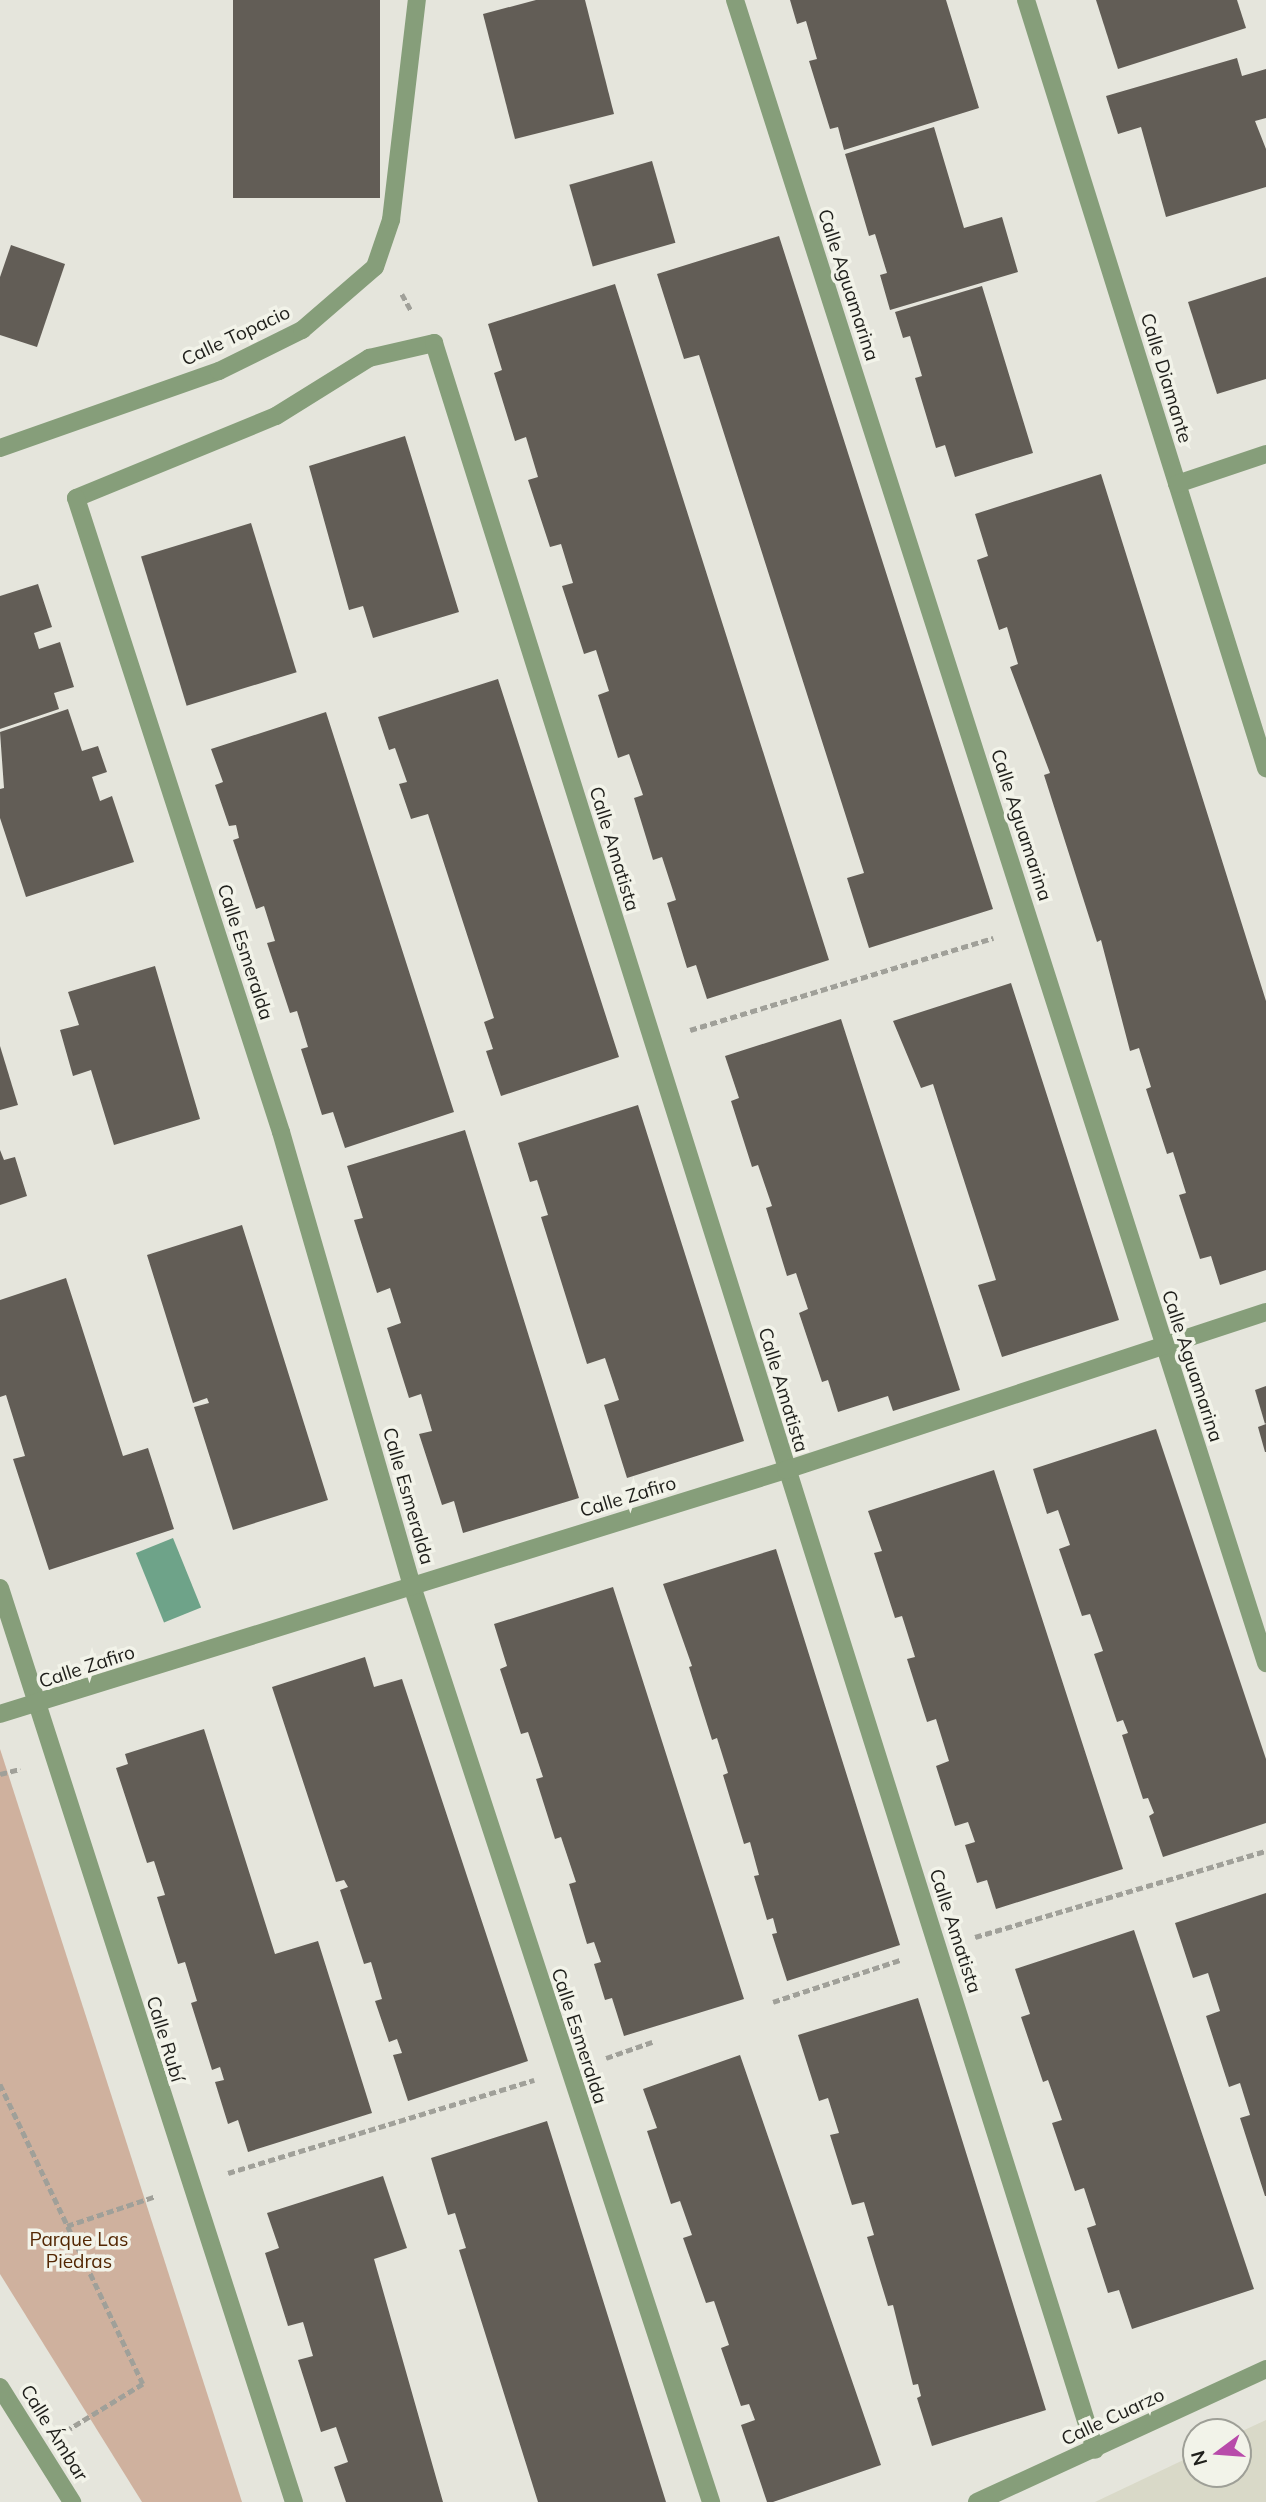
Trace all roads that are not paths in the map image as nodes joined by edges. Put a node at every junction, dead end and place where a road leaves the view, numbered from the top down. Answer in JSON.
{"nodes":[{"id":1,"x":417,"y":0,"type":"edge"},
{"id":2,"x":735,"y":0,"type":"edge"},
{"id":3,"x":1026,"y":0,"type":"edge"},
{"id":4,"x":0,"y":448,"type":"edge"},
{"id":5,"x":1266,"y":454,"type":"edge"},
{"id":6,"x":1177,"y":484,"type":"junction"},
{"id":7,"x":76,"y":498,"type":"joint"},
{"id":8,"x":1266,"y":768,"type":"edge"},
{"id":9,"x":1266,"y":1312,"type":"edge"},
{"id":10,"x":1163,"y":1347,"type":"junction"},
{"id":11,"x":786,"y":1471,"type":"junction"},
{"id":12,"x":412,"y":1586,"type":"junction"},
{"id":13,"x":0,"y":1588,"type":"edge"},
{"id":14,"x":1266,"y":1663,"type":"edge"},
{"id":15,"x":37,"y":1705,"type":"junction"},
{"id":16,"x":0,"y":1714,"type":"edge"},
{"id":17,"x":1266,"y":2369,"type":"edge"},
{"id":18,"x":0,"y":2387,"type":"edge"},
{"id":19,"x":1094,"y":2450,"type":"junction"},
{"id":20,"x":72,"y":2502,"type":"edge"},
{"id":21,"x":294,"y":2502,"type":"edge"},
{"id":22,"x":711,"y":2502,"type":"edge"},
{"id":23,"x":977,"y":2502,"type":"edge"}],
"edges":[{"from":1,"to":4,"type":"street","name":"Calle Topacio"},
{"from":2,"to":10,"type":"street","name":"Calle Aguamarina"},
{"from":3,"to":6,"type":"street","name":"Calle Diamante"},
{"from":5,"to":6,"type":"street"},
{"from":6,"to":8,"type":"street","name":"Calle Diamante"},
{"from":7,"to":11,"type":"street","name":"Calle Amatista"},
{"from":7,"to":12,"type":"street","name":"Calle Esmeralda"},
{"from":9,"to":10,"type":"street","name":"Calle Zafiro"},
{"from":10,"to":11,"type":"street","name":"Calle Zafiro"},
{"from":10,"to":14,"type":"street","name":"Calle Aguamarina"},
{"from":11,"to":12,"type":"street","name":"Calle Zafiro"},
{"from":11,"to":19,"type":"street","name":"Calle Amatista"},
{"from":12,"to":15,"type":"street","name":"Calle Zafiro"},
{"from":12,"to":22,"type":"street","name":"Calle Esmeralda"},
{"from":13,"to":15,"type":"street","name":"Calle Rubí"},
{"from":15,"to":16,"type":"street","name":"Calle Zafiro"},
{"from":15,"to":21,"type":"street","name":"Calle Rubí"},
{"from":17,"to":19,"type":"street","name":"Calle Cuarzo"},
{"from":18,"to":20,"type":"street","name":"Calle Ámbar"},
{"from":19,"to":23,"type":"street","name":"Calle Cuarzo"}]}
